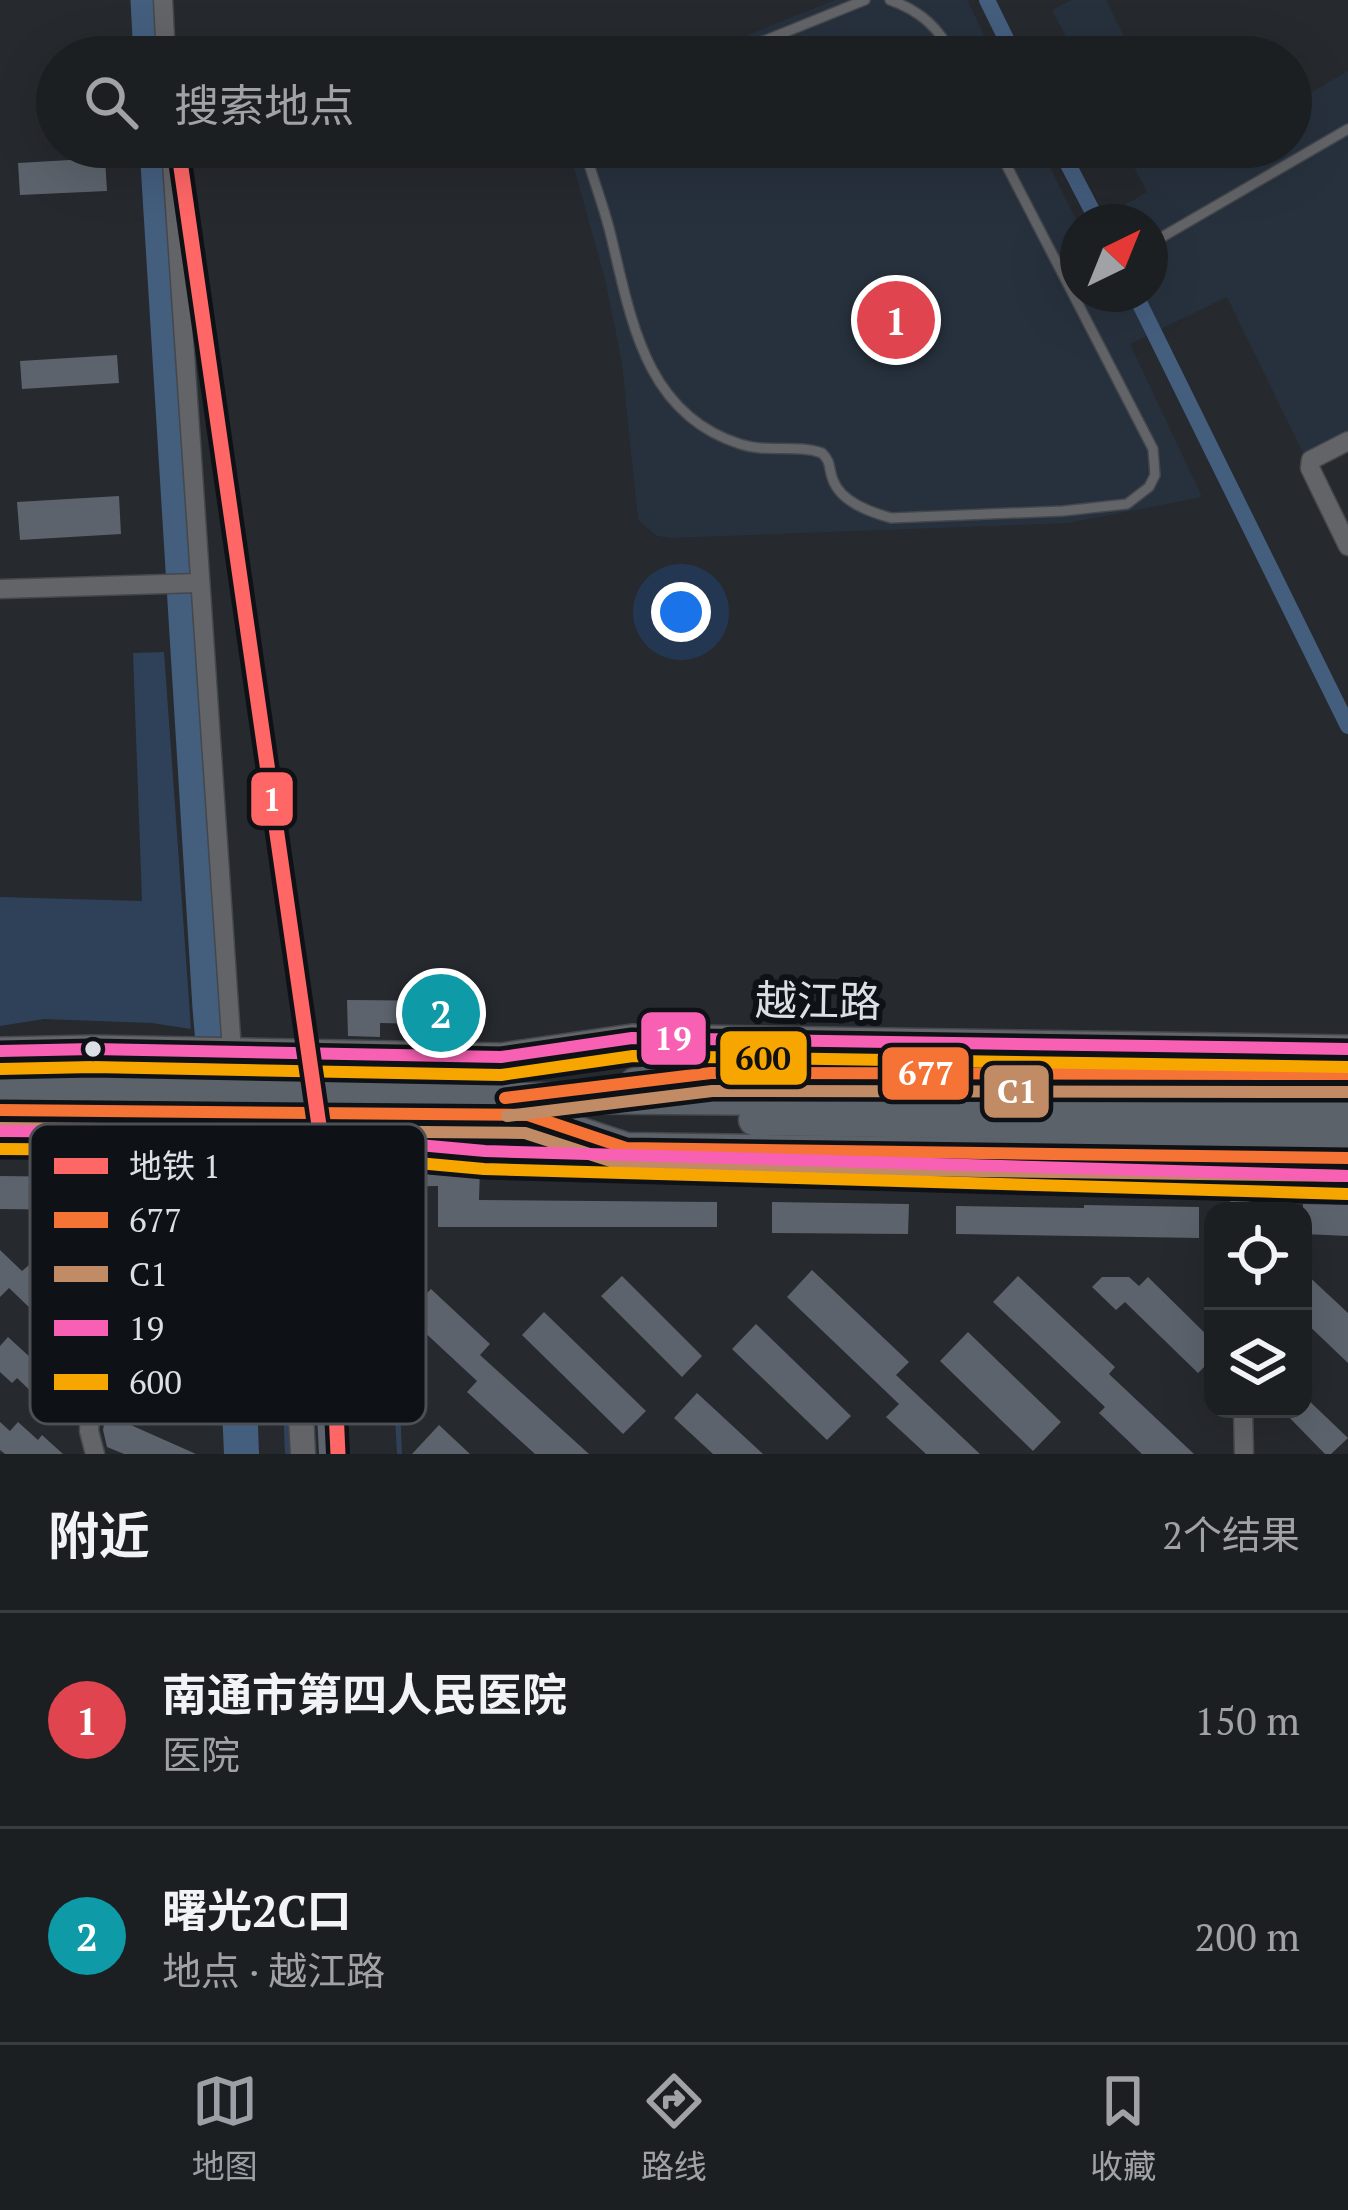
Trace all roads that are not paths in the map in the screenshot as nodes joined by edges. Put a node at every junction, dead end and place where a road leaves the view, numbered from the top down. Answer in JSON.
{"nodes":[{"id":1,"x":163,"y":0,"type":"edge"},
{"id":2,"x":865,"y":0,"type":"edge"},
{"id":3,"x":890,"y":0,"type":"edge"},
{"id":4,"x":165,"y":36,"type":"edge"},
{"id":5,"x":776,"y":36,"type":"edge"},
{"id":6,"x":942,"y":36,"type":"edge"},
{"id":7,"x":1348,"y":129,"type":"edge"},
{"id":8,"x":1312,"y":150,"type":"edge"},
{"id":9,"x":172,"y":168,"type":"edge"},
{"id":10,"x":590,"y":168,"type":"edge"},
{"id":11,"x":1009,"y":168,"type":"edge"},
{"id":12,"x":1281,"y":168,"type":"edge"},
{"id":13,"x":1168,"y":234,"type":"edge"},
{"id":14,"x":1060,"y":259,"type":"edge"},
{"id":15,"x":1087,"y":312,"type":"edge"},
{"id":16,"x":1348,"y":440,"type":"edge"},
{"id":17,"x":1348,"y":546,"type":"edge"},
{"id":18,"x":199,"y":583,"type":"junction"},
{"id":19,"x":0,"y":589,"type":"edge"},
{"id":20,"x":1348,"y":1049,"type":"edge"},
{"id":21,"x":0,"y":1052,"type":"edge"},
{"id":22,"x":232,"y":1052,"type":"junction"},
{"id":23,"x":1348,"y":1074,"type":"edge"},
{"id":24,"x":0,"y":1086,"type":"edge"},
{"id":25,"x":1348,"y":1104,"type":"edge"},
{"id":26,"x":527,"y":1106,"type":"junction"},
{"id":27,"x":0,"y":1110,"type":"edge"},
{"id":28,"x":1348,"y":1129,"type":"edge"},
{"id":29,"x":0,"y":1131,"type":"edge"},
{"id":30,"x":30,"y":1131,"type":"edge"},
{"id":31,"x":426,"y":1146,"type":"edge"},
{"id":32,"x":1348,"y":1158,"type":"edge"},
{"id":33,"x":1240,"y":1174,"type":"junction"},
{"id":34,"x":1348,"y":1176,"type":"edge"},
{"id":35,"x":1240,"y":1202,"type":"edge"},
{"id":36,"x":1243,"y":1418,"type":"edge"},
{"id":37,"x":89,"y":1424,"type":"edge"},
{"id":38,"x":301,"y":1424,"type":"edge"},
{"id":39,"x":94,"y":1454,"type":"edge"},
{"id":40,"x":303,"y":1454,"type":"edge"},
{"id":41,"x":1244,"y":1454,"type":"edge"}],
"edges":[{"from":1,"to":4,"type":"street"},
{"from":2,"to":5,"type":"lane"},
{"from":3,"to":6,"type":"lane"},
{"from":7,"to":8,"type":"lane"},
{"from":9,"to":18,"type":"street"},
{"from":10,"to":15,"type":"lane"},
{"from":11,"to":14,"type":"lane"},
{"from":12,"to":13,"type":"lane"},
{"from":16,"to":17,"type":"street"},
{"from":18,"to":19,"type":"street"},
{"from":18,"to":22,"type":"street"},
{"from":20,"to":22,"type":"main road","name":"越江路"},
{"from":21,"to":22,"type":"main road","name":"越江路"},
{"from":23,"to":26,"type":"highway"},
{"from":24,"to":26,"type":"highway"},
{"from":25,"to":26,"type":"highway"},
{"from":26,"to":27,"type":"highway"},
{"from":26,"to":28,"type":"highway"},
{"from":26,"to":32,"type":"highway"},
{"from":29,"to":30,"type":"main road"},
{"from":31,"to":33,"type":"main road"},
{"from":33,"to":34,"type":"main road"},
{"from":33,"to":35,"type":"street"},
{"from":36,"to":41,"type":"street"},
{"from":37,"to":39,"type":"street"},
{"from":38,"to":40,"type":"street"}]}
